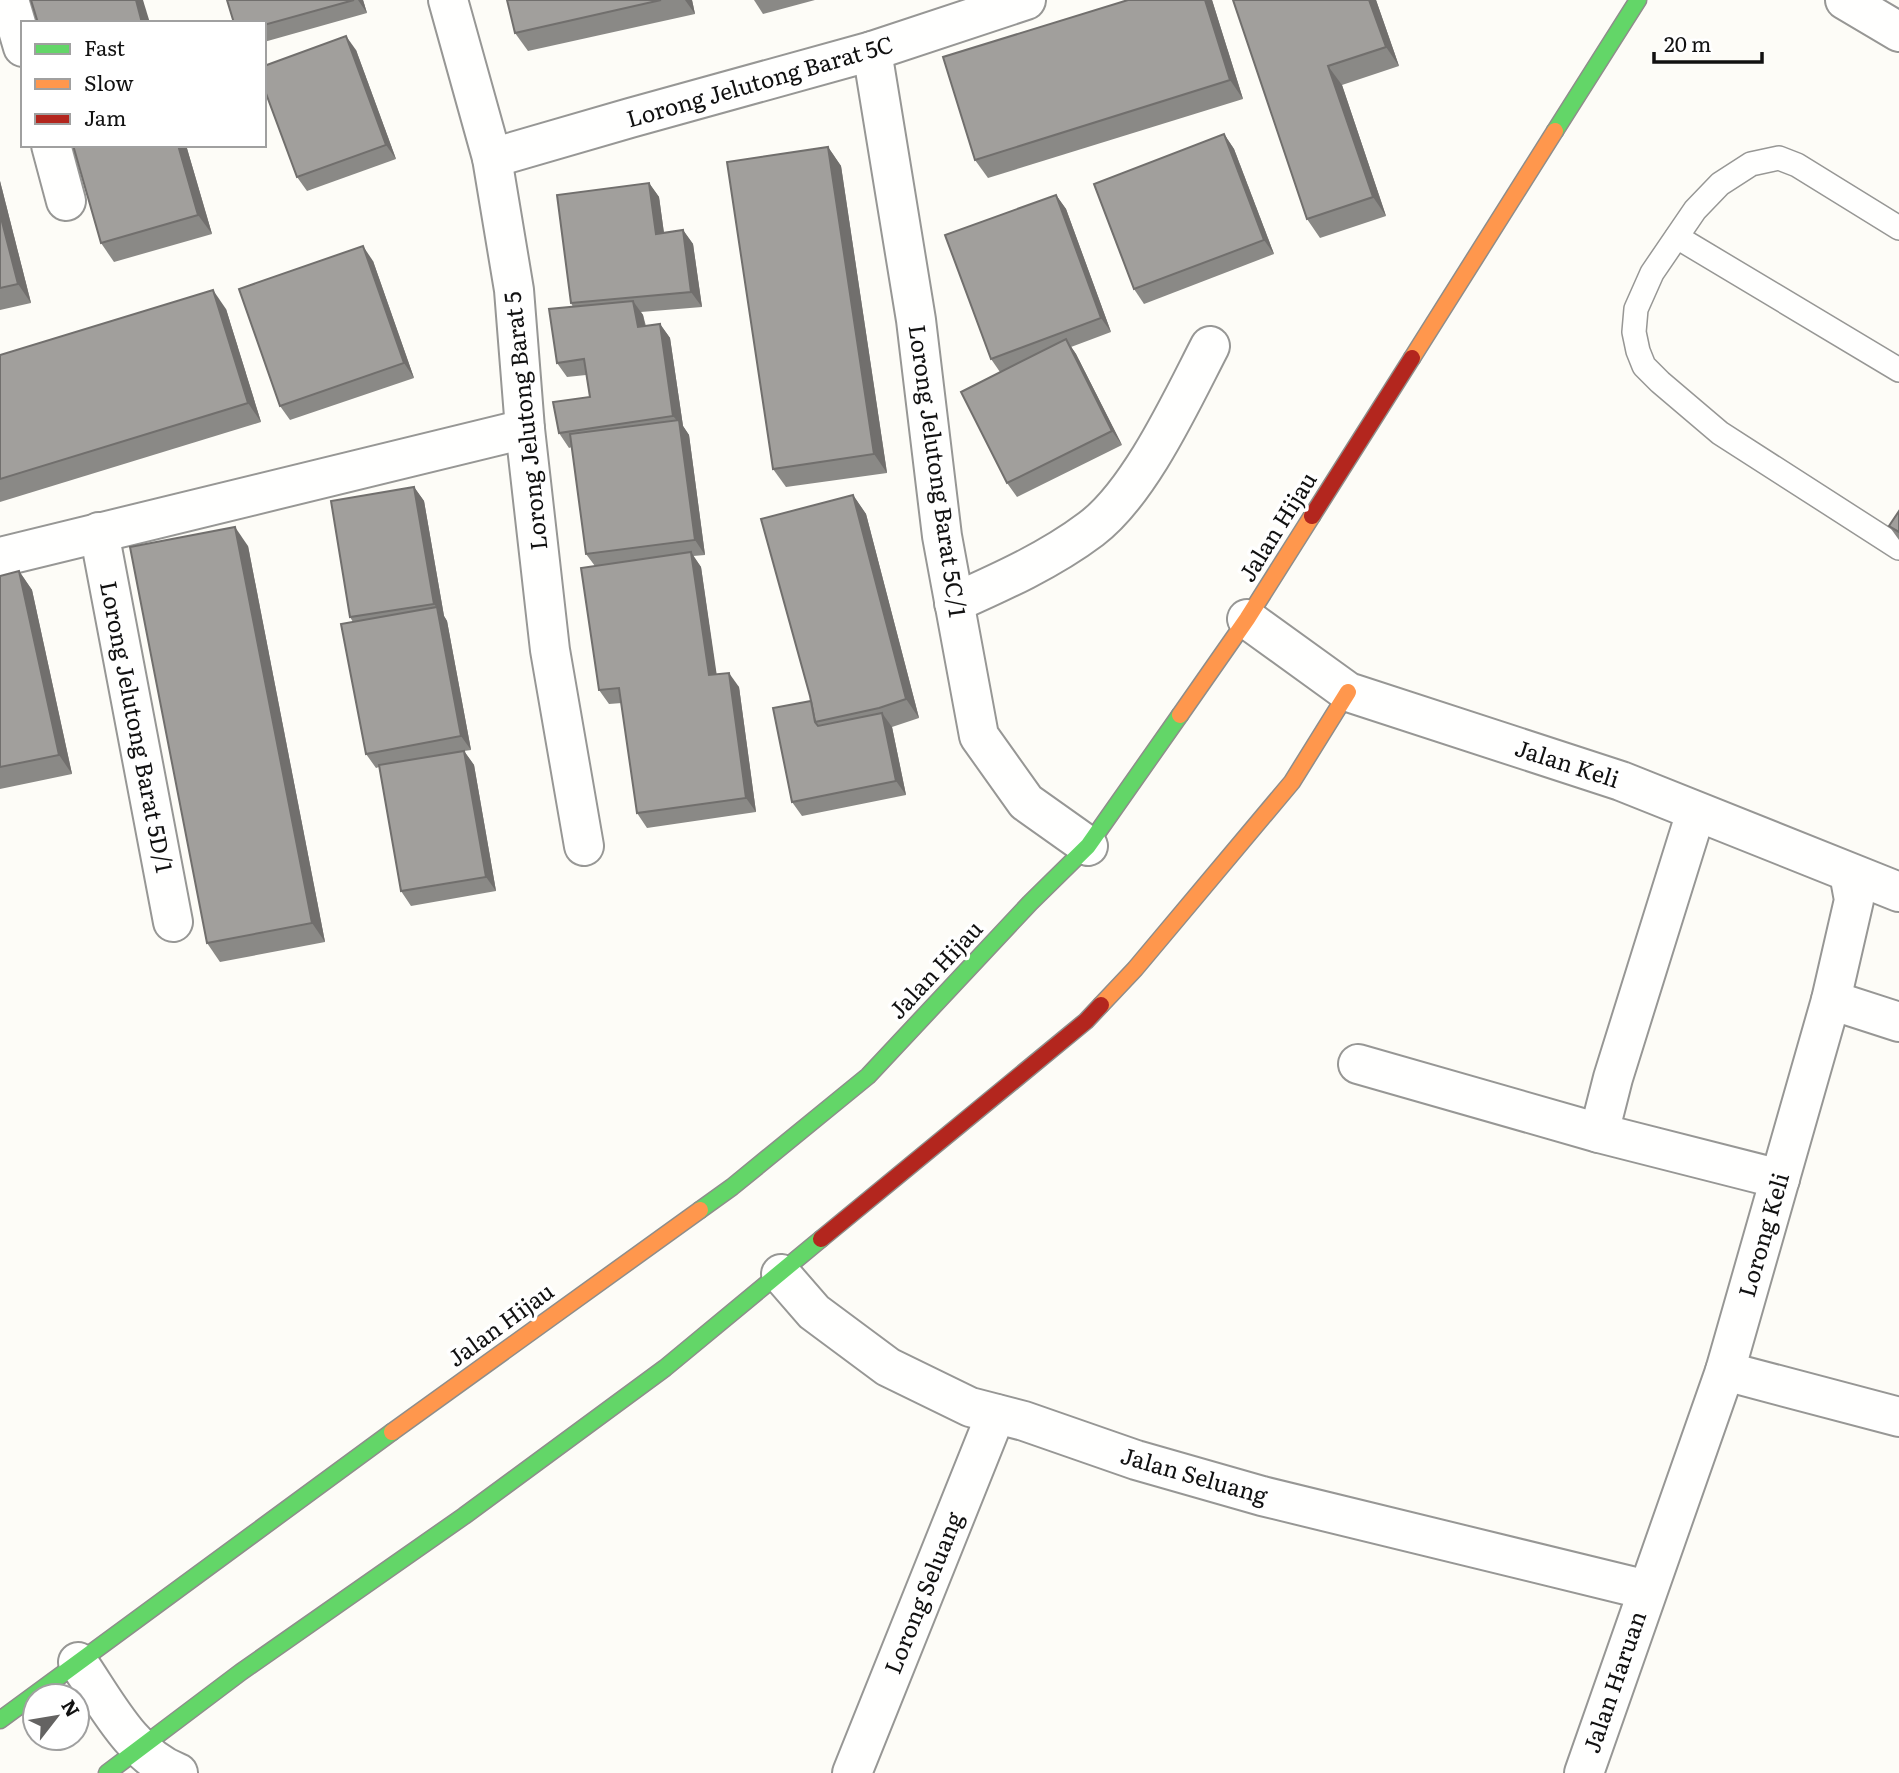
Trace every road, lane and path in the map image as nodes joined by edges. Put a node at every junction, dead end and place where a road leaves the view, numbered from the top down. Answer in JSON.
{"nodes":[{"id":1,"x":9,"y":0,"type":"edge"},
{"id":2,"x":448,"y":0,"type":"edge"},
{"id":3,"x":1026,"y":0,"type":"edge"},
{"id":4,"x":1638,"y":0,"type":"edge"},
{"id":5,"x":1846,"y":0,"type":"edge"},
{"id":6,"x":929,"y":15,"type":"edge"},
{"id":7,"x":1899,"y":32,"type":"edge"},
{"id":8,"x":21,"y":40,"type":"edge"},
{"id":9,"x":872,"y":51,"type":"junction"},
{"id":10,"x":52,"y":147,"type":"edge"},
{"id":11,"x":492,"y":159,"type":"junction"},
{"id":12,"x":66,"y":201,"type":"dead end"},
{"id":13,"x":1899,"y":228,"type":"edge"},
{"id":14,"x":1677,"y":237,"type":"junction"},
{"id":15,"x":1210,"y":346,"type":"dead end"},
{"id":16,"x":1899,"y":370,"type":"edge"},
{"id":17,"x":526,"y":429,"type":"junction"},
{"id":18,"x":99,"y":532,"type":"junction"},
{"id":19,"x":1899,"y":548,"type":"edge"},
{"id":20,"x":0,"y":557,"type":"edge"},
{"id":21,"x":954,"y":603,"type":"junction"},
{"id":22,"x":1247,"y":619,"type":"junction"},
{"id":23,"x":1348,"y":692,"type":"junction"},
{"id":24,"x":1696,"y":813,"type":"junction"},
{"id":25,"x":584,"y":846,"type":"dead end"},
{"id":26,"x":1088,"y":846,"type":"junction"},
{"id":27,"x":1849,"y":873,"type":"junction"},
{"id":28,"x":1899,"y":892,"type":"edge"},
{"id":29,"x":173,"y":922,"type":"dead end"},
{"id":30,"x":1831,"y":1000,"type":"junction"},
{"id":31,"x":1899,"y":1022,"type":"edge"},
{"id":32,"x":1358,"y":1064,"type":"dead end"},
{"id":33,"x":1599,"y":1133,"type":"junction"},
{"id":34,"x":1780,"y":1179,"type":"junction"},
{"id":35,"x":781,"y":1274,"type":"junction"},
{"id":36,"x":1725,"y":1371,"type":"junction"},
{"id":37,"x":996,"y":1414,"type":"junction"},
{"id":38,"x":1899,"y":1417,"type":"edge"},
{"id":39,"x":1647,"y":1590,"type":"junction"},
{"id":40,"x":78,"y":1662,"type":"junction"},
{"id":41,"x":0,"y":1720,"type":"edge"},
{"id":42,"x":139,"y":1749,"type":"junction"},
{"id":43,"x":107,"y":1773,"type":"edge"},
{"id":44,"x":178,"y":1773,"type":"edge"},
{"id":45,"x":852,"y":1773,"type":"edge"},
{"id":46,"x":1584,"y":1773,"type":"edge"}],
"edges":[{"from":1,"to":8,"type":"street"},
{"from":2,"to":11,"type":"street","name":"Lorong Jelutong Barat 5"},
{"from":3,"to":6,"type":"street","name":"Lorong Jelutong Barat 5C"},
{"from":4,"to":22,"type":"main road","name":"Jalan Hijau"},
{"from":5,"to":7,"type":"street"},
{"from":6,"to":9,"type":"street","name":"Lorong Jelutong Barat 5C"},
{"from":9,"to":11,"type":"street","name":"Lorong Jelutong Barat 5C"},
{"from":9,"to":21,"type":"street","name":"Lorong Jelutong Barat 5C/1"},
{"from":10,"to":12,"type":"street"},
{"from":11,"to":17,"type":"street","name":"Lorong Jelutong Barat 5"},
{"from":13,"to":14,"type":"lane"},
{"from":14,"to":16,"type":"lane"},
{"from":14,"to":19,"type":"lane"},
{"from":15,"to":21,"type":"street"},
{"from":17,"to":18,"type":"street"},
{"from":17,"to":25,"type":"street","name":"Lorong Jelutong Barat 5"},
{"from":18,"to":20,"type":"street"},
{"from":18,"to":29,"type":"street","name":"Lorong Jelutong Barat 5D/1"},
{"from":21,"to":26,"type":"street","name":"Lorong Jelutong Barat 5C/1"},
{"from":22,"to":23,"type":"street","name":"Jalan Keli"},
{"from":22,"to":26,"type":"main road","name":"Jalan Hijau"},
{"from":23,"to":24,"type":"street","name":"Jalan Keli"},
{"from":23,"to":35,"type":"main road"},
{"from":24,"to":27,"type":"street","name":"Jalan Keli"},
{"from":24,"to":33,"type":"street"},
{"from":26,"to":40,"type":"main road","name":"Jalan Hijau"},
{"from":27,"to":28,"type":"street","name":"Jalan Keli"},
{"from":27,"to":30,"type":"street","name":"Lorong Keli"},
{"from":30,"to":31,"type":"street"},
{"from":30,"to":34,"type":"street","name":"Lorong Keli"},
{"from":32,"to":33,"type":"street"},
{"from":33,"to":34,"type":"street"},
{"from":34,"to":36,"type":"street","name":"Lorong Keli"},
{"from":35,"to":37,"type":"street","name":"Jalan Seluang"},
{"from":35,"to":42,"type":"main road"},
{"from":36,"to":38,"type":"street"},
{"from":36,"to":39,"type":"street","name":"Lorong Keli"},
{"from":37,"to":39,"type":"street","name":"Jalan Seluang"},
{"from":37,"to":45,"type":"street","name":"Lorong Seluang"},
{"from":39,"to":46,"type":"street","name":"Jalan Haruan"},
{"from":40,"to":41,"type":"main road","name":"Jalan Hijau"},
{"from":40,"to":42,"type":"street"},
{"from":42,"to":43,"type":"main road"},
{"from":42,"to":44,"type":"street"}]}
